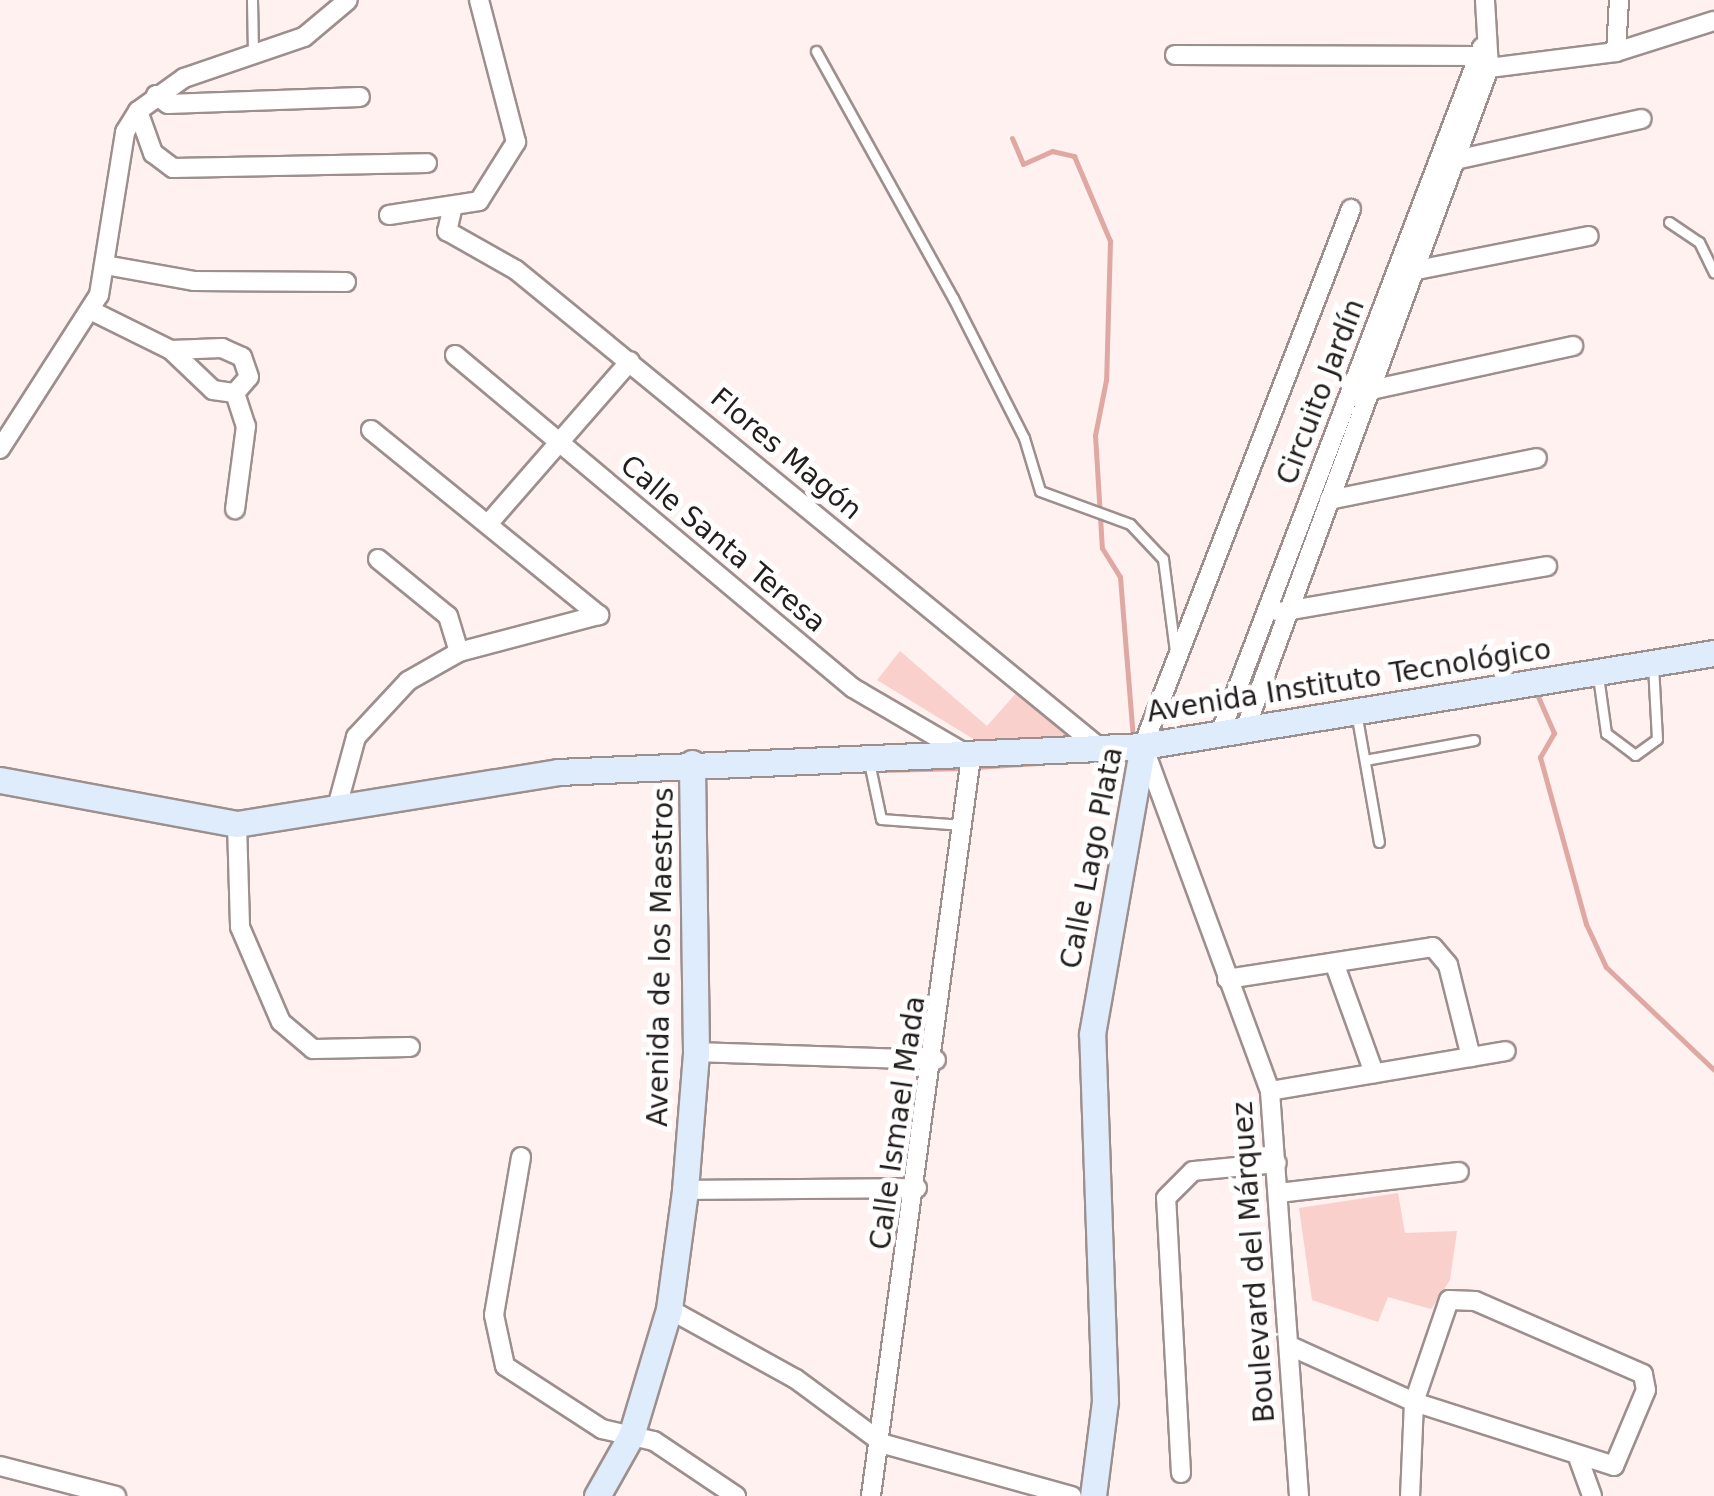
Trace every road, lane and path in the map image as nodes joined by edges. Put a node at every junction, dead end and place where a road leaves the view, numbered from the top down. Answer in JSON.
{"nodes":[{"id":1,"x":252,"y":0,"type":"edge"},
{"id":2,"x":348,"y":0,"type":"edge"},
{"id":3,"x":479,"y":0,"type":"edge"},
{"id":4,"x":1485,"y":0,"type":"edge"},
{"id":5,"x":1619,"y":0,"type":"edge"},
{"id":6,"x":1714,"y":21,"type":"edge"},
{"id":7,"x":816,"y":51,"type":"dead end"},
{"id":8,"x":253,"y":52,"type":"junction"},
{"id":9,"x":1616,"y":52,"type":"junction"},
{"id":10,"x":1175,"y":55,"type":"dead end"},
{"id":11,"x":1480,"y":60,"type":"junction"},
{"id":12,"x":156,"y":95,"type":"junction"},
{"id":13,"x":360,"y":97,"type":"dead end"},
{"id":14,"x":138,"y":111,"type":"junction"},
{"id":15,"x":1642,"y":119,"type":"dead end"},
{"id":16,"x":1455,"y":160,"type":"junction"},
{"id":17,"x":427,"y":162,"type":"dead end"},
{"id":18,"x":1352,"y":209,"type":"dead end"},
{"id":19,"x":452,"y":210,"type":"junction"},
{"id":20,"x":389,"y":216,"type":"dead end"},
{"id":21,"x":1669,"y":222,"type":"dead end"},
{"id":22,"x":1590,"y":236,"type":"dead end"},
{"id":23,"x":106,"y":265,"type":"junction"},
{"id":24,"x":1412,"y":270,"type":"junction"},
{"id":25,"x":1714,"y":273,"type":"edge"},
{"id":26,"x":346,"y":282,"type":"dead end"},
{"id":27,"x":92,"y":311,"type":"junction"},
{"id":28,"x":1573,"y":346,"type":"dead end"},
{"id":29,"x":171,"y":350,"type":"junction"},
{"id":30,"x":455,"y":355,"type":"dead end"},
{"id":31,"x":630,"y":360,"type":"junction"},
{"id":32,"x":1371,"y":390,"type":"junction"},
{"id":33,"x":234,"y":394,"type":"junction"},
{"id":34,"x":371,"y":430,"type":"dead end"},
{"id":35,"x":557,"y":442,"type":"junction"},
{"id":36,"x":0,"y":449,"type":"edge"},
{"id":37,"x":1537,"y":458,"type":"dead end"},
{"id":38,"x":1329,"y":500,"type":"junction"},
{"id":39,"x":236,"y":509,"type":"dead end"},
{"id":40,"x":488,"y":524,"type":"junction"},
{"id":41,"x":378,"y":559,"type":"dead end"},
{"id":42,"x":1548,"y":566,"type":"dead end"},
{"id":43,"x":1277,"y":612,"type":"junction"},
{"id":44,"x":459,"y":652,"type":"junction"},
{"id":45,"x":1714,"y":653,"type":"edge"},
{"id":46,"x":1175,"y":654,"type":"junction"},
{"id":47,"x":1653,"y":662,"type":"junction"},
{"id":48,"x":1597,"y":670,"type":"junction"},
{"id":49,"x":1355,"y":709,"type":"junction"},
{"id":50,"x":1234,"y":729,"type":"junction"},
{"id":51,"x":1474,"y":740,"type":"dead end"},
{"id":52,"x":1144,"y":746,"type":"junction"},
{"id":53,"x":1100,"y":748,"type":"junction"},
{"id":54,"x":971,"y":756,"type":"junction"},
{"id":55,"x":869,"y":759,"type":"junction"},
{"id":56,"x":1365,"y":760,"type":"junction"},
{"id":57,"x":692,"y":763,"type":"junction"},
{"id":58,"x":0,"y":780,"type":"edge"},
{"id":59,"x":337,"y":807,"type":"junction"},
{"id":60,"x":237,"y":824,"type":"junction"},
{"id":61,"x":963,"y":825,"type":"junction"},
{"id":62,"x":1379,"y":842,"type":"dead end"},
{"id":63,"x":1336,"y":968,"type":"junction"},
{"id":64,"x":1227,"y":979,"type":"junction"},
{"id":65,"x":410,"y":1047,"type":"dead end"},
{"id":66,"x":696,"y":1052,"type":"junction"},
{"id":67,"x":1506,"y":1052,"type":"dead end"},
{"id":68,"x":1471,"y":1057,"type":"junction"},
{"id":69,"x":936,"y":1060,"type":"junction"},
{"id":70,"x":1374,"y":1073,"type":"junction"},
{"id":71,"x":1270,"y":1090,"type":"junction"},
{"id":72,"x":522,"y":1157,"type":"dead end"},
{"id":73,"x":1277,"y":1163,"type":"junction"},
{"id":74,"x":1458,"y":1172,"type":"dead end"},
{"id":75,"x":917,"y":1188,"type":"junction"},
{"id":76,"x":686,"y":1190,"type":"junction"},
{"id":77,"x":1279,"y":1194,"type":"junction"},
{"id":78,"x":669,"y":1309,"type":"junction"},
{"id":79,"x":1290,"y":1346,"type":"junction"},
{"id":80,"x":1414,"y":1402,"type":"junction"},
{"id":81,"x":631,"y":1436,"type":"junction"},
{"id":82,"x":884,"y":1444,"type":"junction"},
{"id":83,"x":1579,"y":1460,"type":"junction"},
{"id":84,"x":0,"y":1466,"type":"edge"},
{"id":85,"x":1180,"y":1473,"type":"dead end"},
{"id":86,"x":116,"y":1496,"type":"edge"},
{"id":87,"x":597,"y":1496,"type":"edge"},
{"id":88,"x":736,"y":1496,"type":"edge"},
{"id":89,"x":871,"y":1496,"type":"edge"},
{"id":90,"x":1072,"y":1496,"type":"edge"},
{"id":91,"x":1094,"y":1496,"type":"edge"},
{"id":92,"x":1299,"y":1496,"type":"edge"},
{"id":93,"x":1410,"y":1496,"type":"edge"},
{"id":94,"x":1592,"y":1496,"type":"edge"}],
"edges":[{"from":1,"to":8,"type":"lane"},
{"from":2,"to":8,"type":"street"},
{"from":3,"to":19,"type":"street"},
{"from":4,"to":11,"type":"street","name":"Circuito Jardín"},
{"from":5,"to":9,"type":"street"},
{"from":6,"to":9,"type":"street"},
{"from":7,"to":46,"type":"lane"},
{"from":8,"to":12,"type":"street"},
{"from":9,"to":11,"type":"street"},
{"from":10,"to":11,"type":"street"},
{"from":11,"to":16,"type":"street","name":"Circuito Jardín"},
{"from":11,"to":43,"type":"street","name":"Circuito Jardín"},
{"from":12,"to":13,"type":"street"},
{"from":12,"to":14,"type":"street"},
{"from":14,"to":17,"type":"street"},
{"from":14,"to":23,"type":"street"},
{"from":15,"to":16,"type":"street"},
{"from":16,"to":24,"type":"street","name":"Circuito Jardín"},
{"from":18,"to":46,"type":"street","name":"Calle Lago Plata"},
{"from":19,"to":20,"type":"street"},
{"from":19,"to":31,"type":"street","name":"Flores Magón"},
{"from":21,"to":25,"type":"lane"},
{"from":22,"to":24,"type":"street"},
{"from":23,"to":26,"type":"street"},
{"from":23,"to":27,"type":"street"},
{"from":24,"to":32,"type":"street","name":"Circuito Jardín"},
{"from":27,"to":29,"type":"street"},
{"from":27,"to":36,"type":"street"},
{"from":28,"to":32,"type":"street"},
{"from":29,"to":33,"type":"street"},
{"from":29,"to":33,"type":"street"},
{"from":30,"to":35,"type":"street","name":"Calle Santa Teresa"},
{"from":31,"to":35,"type":"street"},
{"from":31,"to":53,"type":"street","name":"Flores Magón"},
{"from":32,"to":38,"type":"street","name":"Circuito Jardín"},
{"from":33,"to":39,"type":"street"},
{"from":34,"to":40,"type":"street"},
{"from":35,"to":40,"type":"street"},
{"from":35,"to":54,"type":"street","name":"Calle Santa Teresa"},
{"from":37,"to":38,"type":"street"},
{"from":38,"to":43,"type":"street","name":"Circuito Jardín"},
{"from":40,"to":44,"type":"street"},
{"from":41,"to":44,"type":"street"},
{"from":42,"to":43,"type":"street"},
{"from":43,"to":50,"type":"street","name":"Circuito Jardín"},
{"from":44,"to":59,"type":"street"},
{"from":45,"to":47,"type":"street","name":"Avenida Instituto Tecnológico"},
{"from":46,"to":52,"type":"street","name":"Calle Lago Plata"},
{"from":47,"to":48,"type":"street","name":"Avenida Instituto Tecnológico"},
{"from":47,"to":48,"type":"lane"},
{"from":48,"to":49,"type":"street","name":"Avenida Instituto Tecnológico"},
{"from":49,"to":50,"type":"street","name":"Avenida Instituto Tecnológico"},
{"from":49,"to":56,"type":"lane"},
{"from":50,"to":52,"type":"street","name":"Avenida Instituto Tecnológico"},
{"from":51,"to":56,"type":"lane"},
{"from":52,"to":53,"type":"street","name":"Avenida Instituto Tecnológico"},
{"from":52,"to":64,"type":"street","name":"Boulevard del Márquez"},
{"from":52,"to":91,"type":"street","name":"Calle Lago Plata"},
{"from":53,"to":54,"type":"street","name":"Avenida Instituto Tecnológico"},
{"from":54,"to":55,"type":"street","name":"Avenida Instituto Tecnológico"},
{"from":54,"to":61,"type":"street","name":"Calle Ismael Mada"},
{"from":55,"to":57,"type":"street","name":"Avenida Instituto Tecnológico"},
{"from":55,"to":61,"type":"lane"},
{"from":56,"to":62,"type":"lane"},
{"from":57,"to":59,"type":"street","name":"Avenida Instituto Tecnológico"},
{"from":57,"to":66,"type":"street","name":"Avenida de los Maestros"},
{"from":58,"to":60,"type":"street"},
{"from":59,"to":60,"type":"street","name":"Avenida Instituto Tecnológico"},
{"from":60,"to":65,"type":"street"},
{"from":61,"to":69,"type":"street","name":"Calle Ismael Mada"},
{"from":63,"to":64,"type":"street"},
{"from":63,"to":68,"type":"street"},
{"from":63,"to":70,"type":"street"},
{"from":64,"to":71,"type":"street","name":"Boulevard del Márquez"},
{"from":66,"to":69,"type":"street"},
{"from":66,"to":76,"type":"street","name":"Avenida de los Maestros"},
{"from":67,"to":68,"type":"street"},
{"from":68,"to":70,"type":"street"},
{"from":69,"to":75,"type":"street","name":"Calle Ismael Mada"},
{"from":70,"to":71,"type":"street"},
{"from":71,"to":73,"type":"street","name":"Boulevard del Márquez"},
{"from":72,"to":81,"type":"street"},
{"from":73,"to":77,"type":"street","name":"Boulevard del Márquez"},
{"from":73,"to":85,"type":"street"},
{"from":74,"to":77,"type":"street"},
{"from":75,"to":76,"type":"street"},
{"from":75,"to":82,"type":"street","name":"Calle Ismael Mada"},
{"from":76,"to":78,"type":"street","name":"Avenida de los Maestros"},
{"from":77,"to":79,"type":"street","name":"Boulevard del Márquez"},
{"from":78,"to":81,"type":"street","name":"Avenida de los Maestros"},
{"from":78,"to":82,"type":"street"},
{"from":79,"to":80,"type":"street"},
{"from":79,"to":92,"type":"street","name":"Boulevard del Márquez"},
{"from":80,"to":83,"type":"street"},
{"from":80,"to":83,"type":"street"},
{"from":80,"to":93,"type":"street"},
{"from":81,"to":87,"type":"street","name":"Avenida de los Maestros"},
{"from":81,"to":88,"type":"street"},
{"from":82,"to":89,"type":"street","name":"Calle Ismael Mada"},
{"from":82,"to":90,"type":"street"},
{"from":83,"to":94,"type":"street"},
{"from":84,"to":86,"type":"street"}]}
